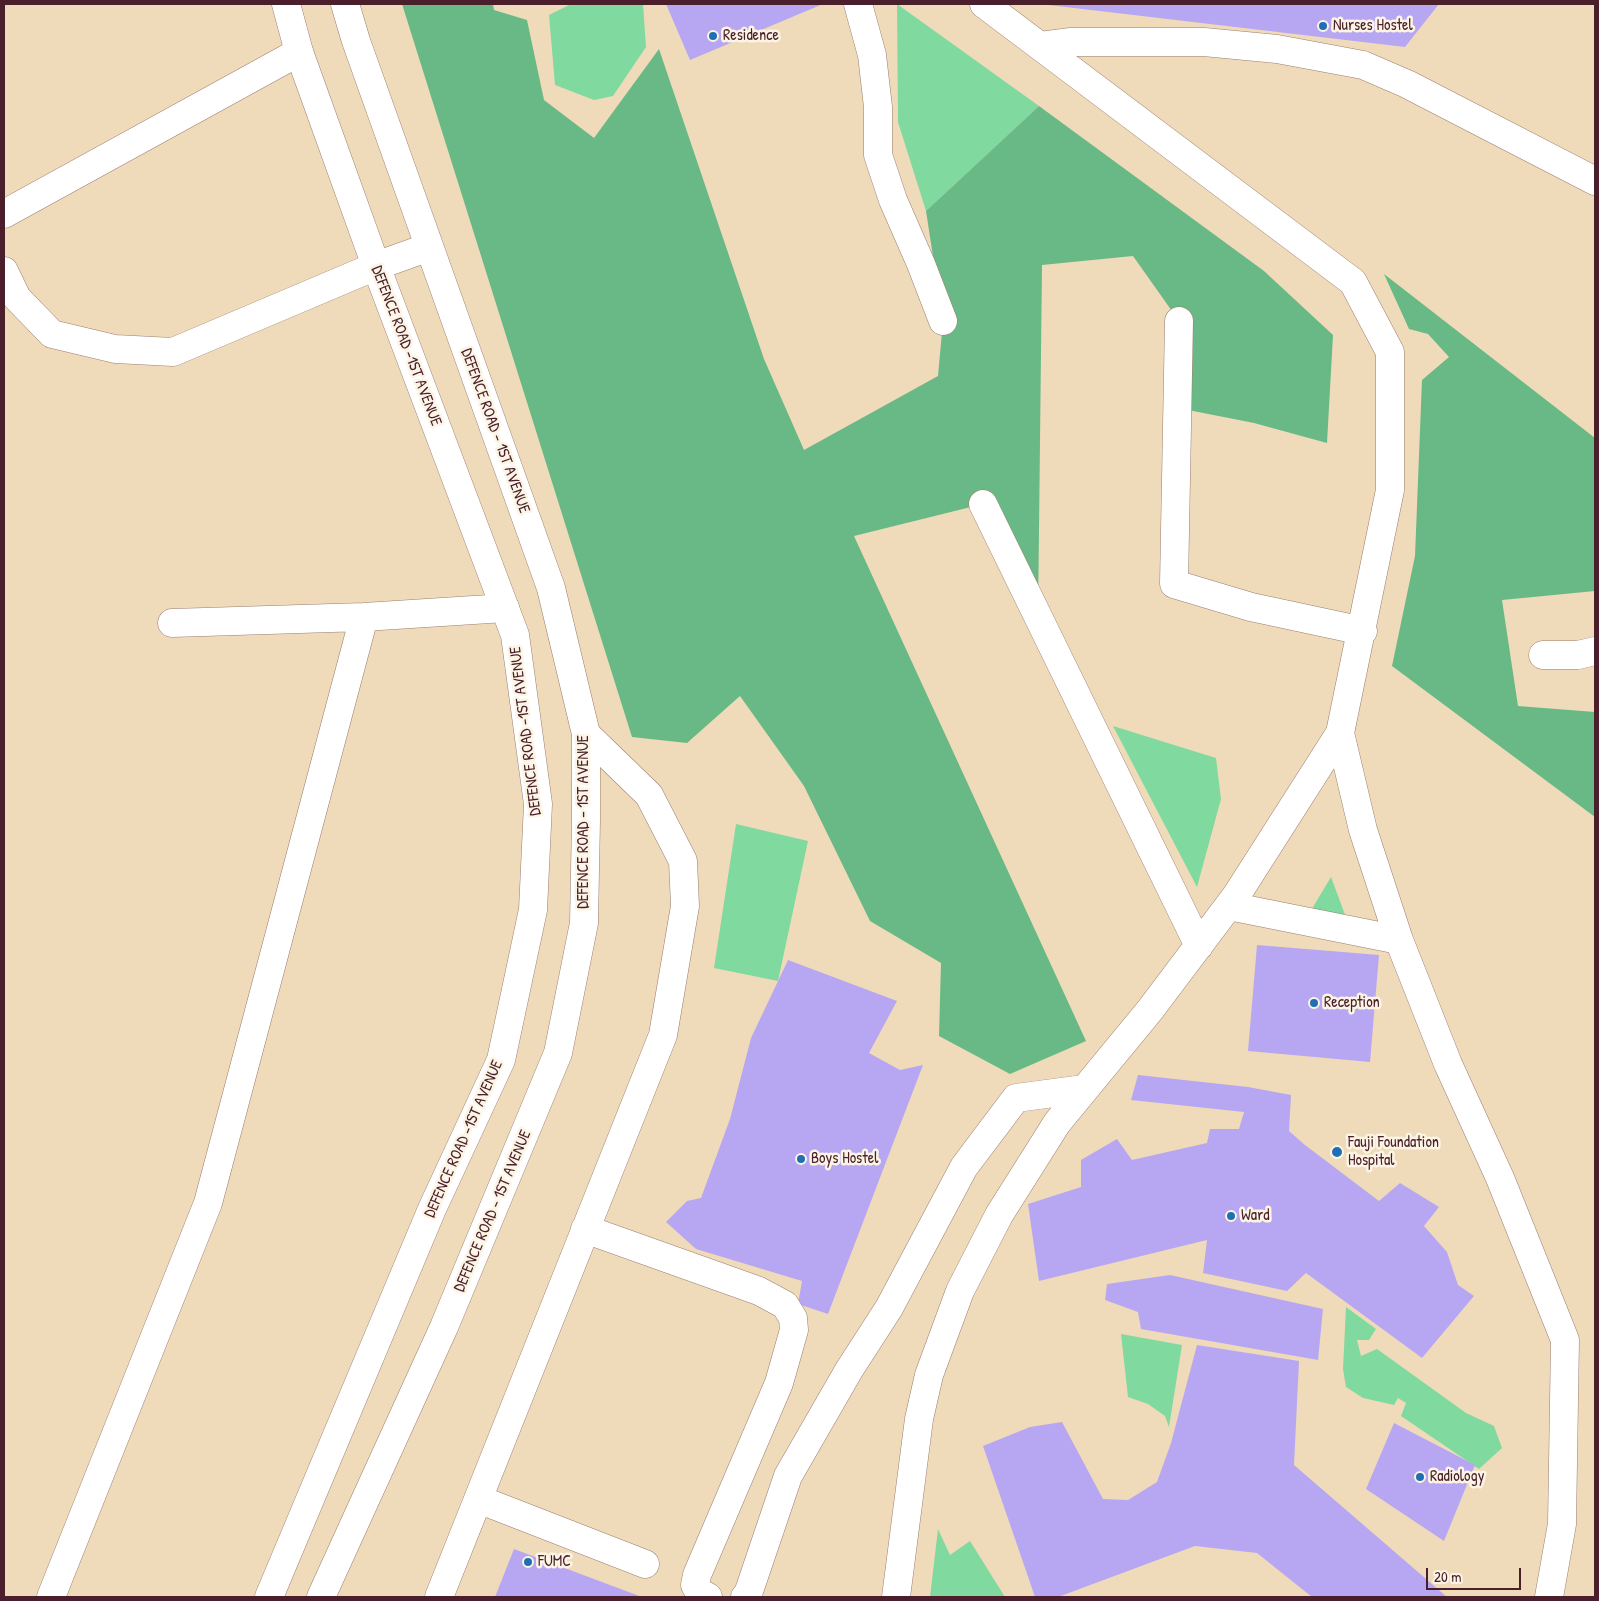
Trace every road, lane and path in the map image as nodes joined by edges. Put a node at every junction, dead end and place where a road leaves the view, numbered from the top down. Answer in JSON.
{"nodes":[{"id":1,"x":286,"y":4,"type":"edge"},
{"id":2,"x":345,"y":4,"type":"edge"},
{"id":3,"x":984,"y":4,"type":"edge"},
{"id":4,"x":861,"y":5,"type":"edge"},
{"id":5,"x":1040,"y":46,"type":"junction"},
{"id":6,"x":299,"y":52,"type":"junction"},
{"id":7,"x":1595,"y":181,"type":"edge"},
{"id":8,"x":4,"y":214,"type":"edge"},
{"id":9,"x":429,"y":247,"type":"junction"},
{"id":10,"x":376,"y":266,"type":"junction"},
{"id":11,"x":4,"y":271,"type":"edge"},
{"id":12,"x":943,"y":321,"type":"dead end"},
{"id":13,"x":1179,"y":321,"type":"dead end"},
{"id":14,"x":983,"y":504,"type":"dead end"},
{"id":15,"x":505,"y":608,"type":"junction"},
{"id":16,"x":364,"y":618,"type":"junction"},
{"id":17,"x":172,"y":623,"type":"dead end"},
{"id":18,"x":1362,"y":631,"type":"junction"},
{"id":19,"x":1595,"y":651,"type":"edge"},
{"id":20,"x":1543,"y":656,"type":"dead end"},
{"id":21,"x":1340,"y":733,"type":"junction"},
{"id":22,"x":586,"y":734,"type":"junction"},
{"id":23,"x":1229,"y":906,"type":"junction"},
{"id":24,"x":1399,"y":940,"type":"junction"},
{"id":25,"x":1198,"y":946,"type":"junction"},
{"id":26,"x":1084,"y":1090,"type":"junction"},
{"id":27,"x":585,"y":1229,"type":"junction"},
{"id":28,"x":478,"y":1499,"type":"junction"},
{"id":29,"x":645,"y":1564,"type":"dead end"},
{"id":30,"x":50,"y":1597,"type":"edge"},
{"id":31,"x":269,"y":1597,"type":"edge"},
{"id":32,"x":321,"y":1597,"type":"edge"},
{"id":33,"x":439,"y":1597,"type":"edge"},
{"id":34,"x":708,"y":1597,"type":"edge"},
{"id":35,"x":745,"y":1597,"type":"edge"},
{"id":36,"x":896,"y":1597,"type":"edge"},
{"id":37,"x":1549,"y":1597,"type":"edge"}],
"edges":[{"from":1,"to":6,"type":"street","name":"DEFENCE ROAD -1ST AVENUE"},
{"from":2,"to":9,"type":"street","name":"DEFENCE ROAD - 1ST AVENUE"},
{"from":3,"to":5,"type":"street"},
{"from":4,"to":12,"type":"street"},
{"from":5,"to":7,"type":"street"},
{"from":5,"to":18,"type":"street"},
{"from":6,"to":8,"type":"street"},
{"from":6,"to":10,"type":"street","name":"DEFENCE ROAD -1ST AVENUE"},
{"from":9,"to":10,"type":"street"},
{"from":9,"to":22,"type":"street","name":"DEFENCE ROAD - 1ST AVENUE"},
{"from":10,"to":11,"type":"street"},
{"from":10,"to":15,"type":"street","name":"DEFENCE ROAD -1ST AVENUE"},
{"from":13,"to":18,"type":"street"},
{"from":14,"to":25,"type":"street"},
{"from":15,"to":16,"type":"street"},
{"from":15,"to":31,"type":"street","name":"DEFENCE ROAD -1ST AVENUE"},
{"from":16,"to":17,"type":"street"},
{"from":16,"to":30,"type":"street"},
{"from":18,"to":21,"type":"street"},
{"from":19,"to":20,"type":"street"},
{"from":21,"to":23,"type":"street"},
{"from":21,"to":24,"type":"street"},
{"from":22,"to":27,"type":"street"},
{"from":22,"to":32,"type":"street","name":"DEFENCE ROAD - 1ST AVENUE"},
{"from":23,"to":24,"type":"street"},
{"from":23,"to":25,"type":"street"},
{"from":24,"to":37,"type":"street"},
{"from":25,"to":26,"type":"street"},
{"from":26,"to":35,"type":"street"},
{"from":26,"to":36,"type":"street"},
{"from":27,"to":28,"type":"street"},
{"from":27,"to":34,"type":"street"},
{"from":28,"to":29,"type":"street"},
{"from":28,"to":33,"type":"street"}]}
